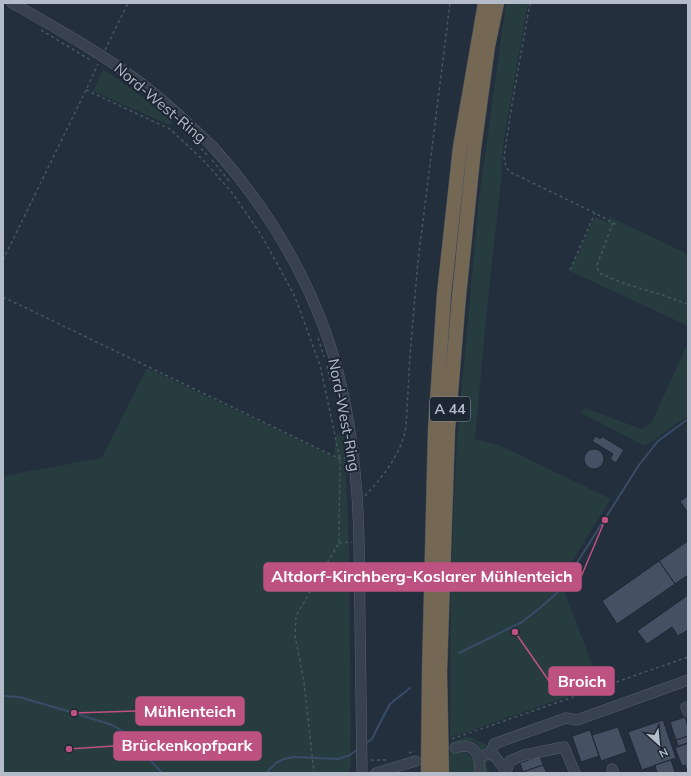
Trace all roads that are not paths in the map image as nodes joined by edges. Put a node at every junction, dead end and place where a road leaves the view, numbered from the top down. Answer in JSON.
{"nodes":[{"id":1,"x":12,"y":3,"type":"edge"},
{"id":2,"x":485,"y":3,"type":"edge"},
{"id":3,"x":497,"y":3,"type":"edge"},
{"id":4,"x":688,"y":680,"type":"edge"},
{"id":5,"x":453,"y":743,"type":"road end"},
{"id":6,"x":491,"y":752,"type":"junction"},
{"id":7,"x":413,"y":755,"type":"dead end"},
{"id":8,"x":478,"y":757,"type":"junction"},
{"id":9,"x":506,"y":772,"type":"edge"},
{"id":10,"x":362,"y":773,"type":"edge"},
{"id":11,"x":376,"y":773,"type":"edge"},
{"id":12,"x":428,"y":773,"type":"edge"},
{"id":13,"x":442,"y":773,"type":"edge"},
{"id":14,"x":480,"y":773,"type":"edge"},
{"id":15,"x":575,"y":773,"type":"edge"}],
"edges":[{"from":1,"to":10,"type":"street","name":"Nord-West-Ring"},
{"from":2,"to":12,"type":"highway","number":"A 44"},
{"from":3,"to":13,"type":"highway","number":"A 44"},
{"from":4,"to":6,"type":"street"},
{"from":5,"to":8,"type":"street"},
{"from":6,"to":8,"type":"street"},
{"from":6,"to":9,"type":"street"},
{"from":7,"to":11,"type":"street"},
{"from":8,"to":14,"type":"street"},
{"from":9,"to":15,"type":"street"}]}
